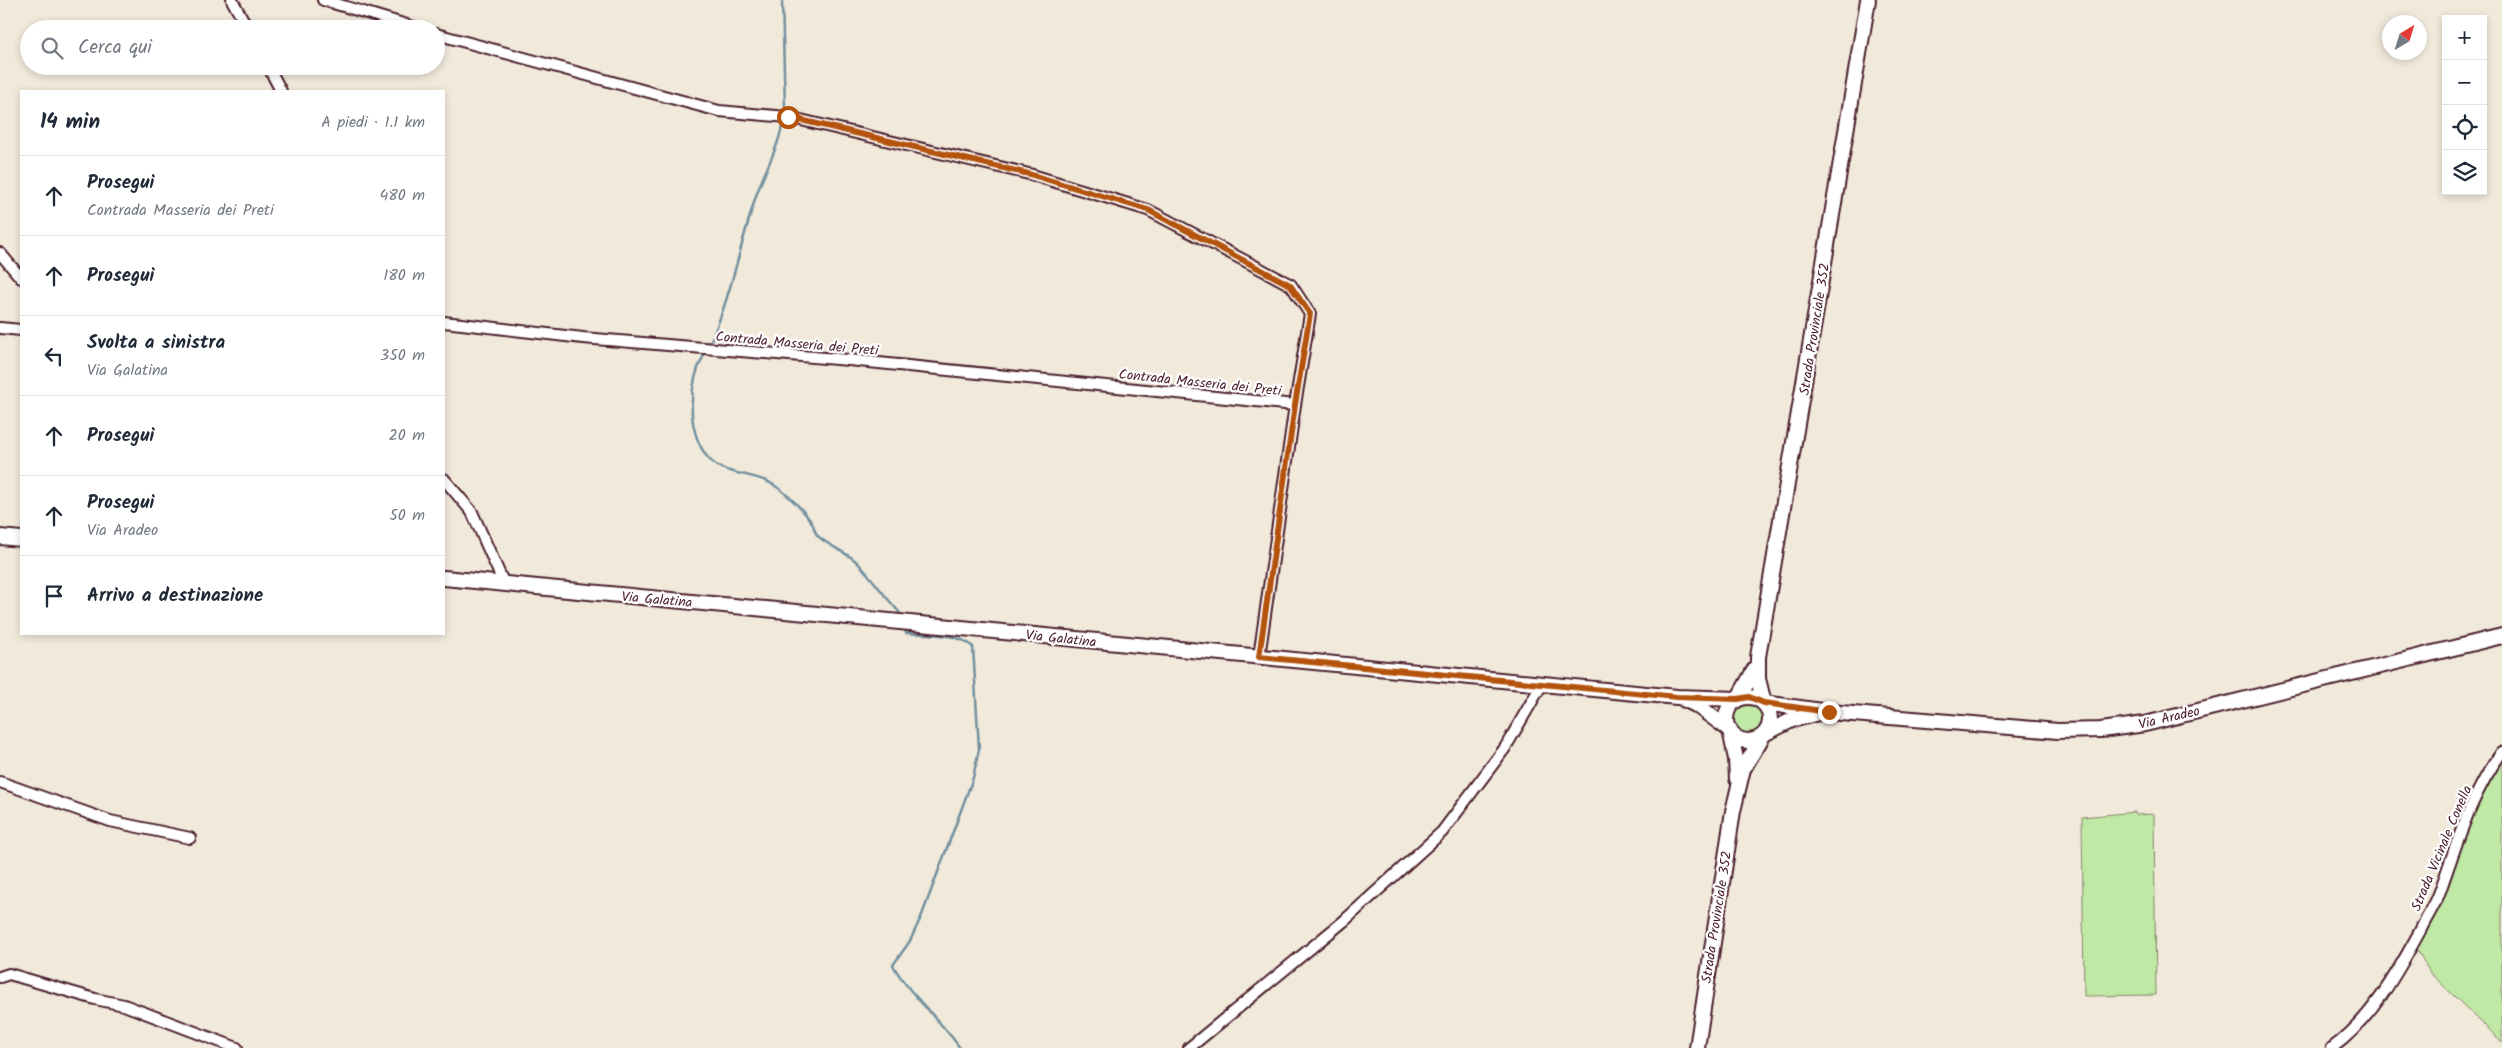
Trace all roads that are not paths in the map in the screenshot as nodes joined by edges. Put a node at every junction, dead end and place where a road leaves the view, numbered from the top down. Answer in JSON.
{"nodes":[{"id":1,"x":232,"y":0,"type":"edge"},
{"id":2,"x":323,"y":0,"type":"edge"},
{"id":3,"x":1868,"y":0,"type":"edge"},
{"id":4,"x":243,"y":20,"type":"edge"},
{"id":5,"x":390,"y":20,"type":"edge"},
{"id":6,"x":445,"y":36,"type":"edge"},
{"id":7,"x":273,"y":75,"type":"edge"},
{"id":8,"x":280,"y":90,"type":"edge"},
{"id":9,"x":0,"y":253,"type":"edge"},
{"id":10,"x":20,"y":277,"type":"edge"},
{"id":11,"x":445,"y":322,"type":"edge"},
{"id":12,"x":0,"y":328,"type":"edge"},
{"id":13,"x":20,"y":330,"type":"edge"},
{"id":14,"x":1295,"y":405,"type":"junction"},
{"id":15,"x":445,"y":480,"type":"edge"},
{"id":16,"x":0,"y":537,"type":"edge"},
{"id":17,"x":20,"y":539,"type":"edge"},
{"id":18,"x":445,"y":578,"type":"edge"},
{"id":19,"x":504,"y":584,"type":"junction"},
{"id":20,"x":2502,"y":636,"type":"edge"},
{"id":21,"x":1259,"y":657,"type":"junction"},
{"id":22,"x":1758,"y":657,"type":"junction"},
{"id":23,"x":1542,"y":684,"type":"junction"},
{"id":24,"x":1677,"y":697,"type":"junction"},
{"id":25,"x":1738,"y":699,"type":"junction"},
{"id":26,"x":1764,"y":703,"type":"junction"},
{"id":27,"x":1829,"y":712,"type":"junction"},
{"id":28,"x":1730,"y":730,"type":"junction"},
{"id":29,"x":1764,"y":734,"type":"junction"},
{"id":30,"x":2502,"y":752,"type":"edge"},
{"id":31,"x":0,"y":782,"type":"edge"},
{"id":32,"x":1737,"y":787,"type":"junction"},
{"id":33,"x":190,"y":838,"type":"dead end"},
{"id":34,"x":0,"y":977,"type":"edge"},
{"id":35,"x":237,"y":1048,"type":"edge"},
{"id":36,"x":1189,"y":1048,"type":"edge"},
{"id":37,"x":1697,"y":1048,"type":"edge"},
{"id":38,"x":2332,"y":1048,"type":"edge"}],
"edges":[{"from":1,"to":4,"type":"street"},
{"from":2,"to":5,"type":"street"},
{"from":3,"to":22,"type":"main road","name":"Strada Provinciale 352"},
{"from":6,"to":14,"type":"street","name":"Contrada Masseria dei Preti"},
{"from":7,"to":8,"type":"street"},
{"from":9,"to":10,"type":"street"},
{"from":11,"to":14,"type":"street","name":"Contrada Masseria dei Preti"},
{"from":12,"to":13,"type":"street"},
{"from":14,"to":21,"type":"street"},
{"from":15,"to":19,"type":"street"},
{"from":16,"to":17,"type":"main road"},
{"from":18,"to":19,"type":"main road","name":"Via Galatina"},
{"from":19,"to":21,"type":"main road","name":"Via Galatina"},
{"from":20,"to":27,"type":"main road","name":"Via Aradeo"},
{"from":21,"to":23,"type":"main road","name":"Via Galatina"},
{"from":22,"to":25,"type":"main road","name":"Strada Provinciale 352"},
{"from":22,"to":26,"type":"main road","name":"Strada Provinciale 352"},
{"from":23,"to":24,"type":"main road","name":"Via Galatina"},
{"from":23,"to":36,"type":"street"},
{"from":24,"to":25,"type":"main road","name":"Via Galatina"},
{"from":24,"to":28,"type":"main road","name":"Via Galatina"},
{"from":25,"to":26,"type":"main road"},
{"from":25,"to":28,"type":"main road"},
{"from":26,"to":27,"type":"main road","name":"Via Aradeo"},
{"from":26,"to":29,"type":"main road"},
{"from":27,"to":29,"type":"main road","name":"Via Aradeo"},
{"from":28,"to":29,"type":"main road"},
{"from":28,"to":32,"type":"main road","name":"Strada Provinciale 352"},
{"from":29,"to":32,"type":"main road","name":"Strada Provinciale 352"},
{"from":30,"to":38,"type":"street","name":"Strada Vicinale Conella"},
{"from":31,"to":33,"type":"street"},
{"from":32,"to":37,"type":"main road","name":"Strada Provinciale 352"},
{"from":34,"to":35,"type":"street"}]}
